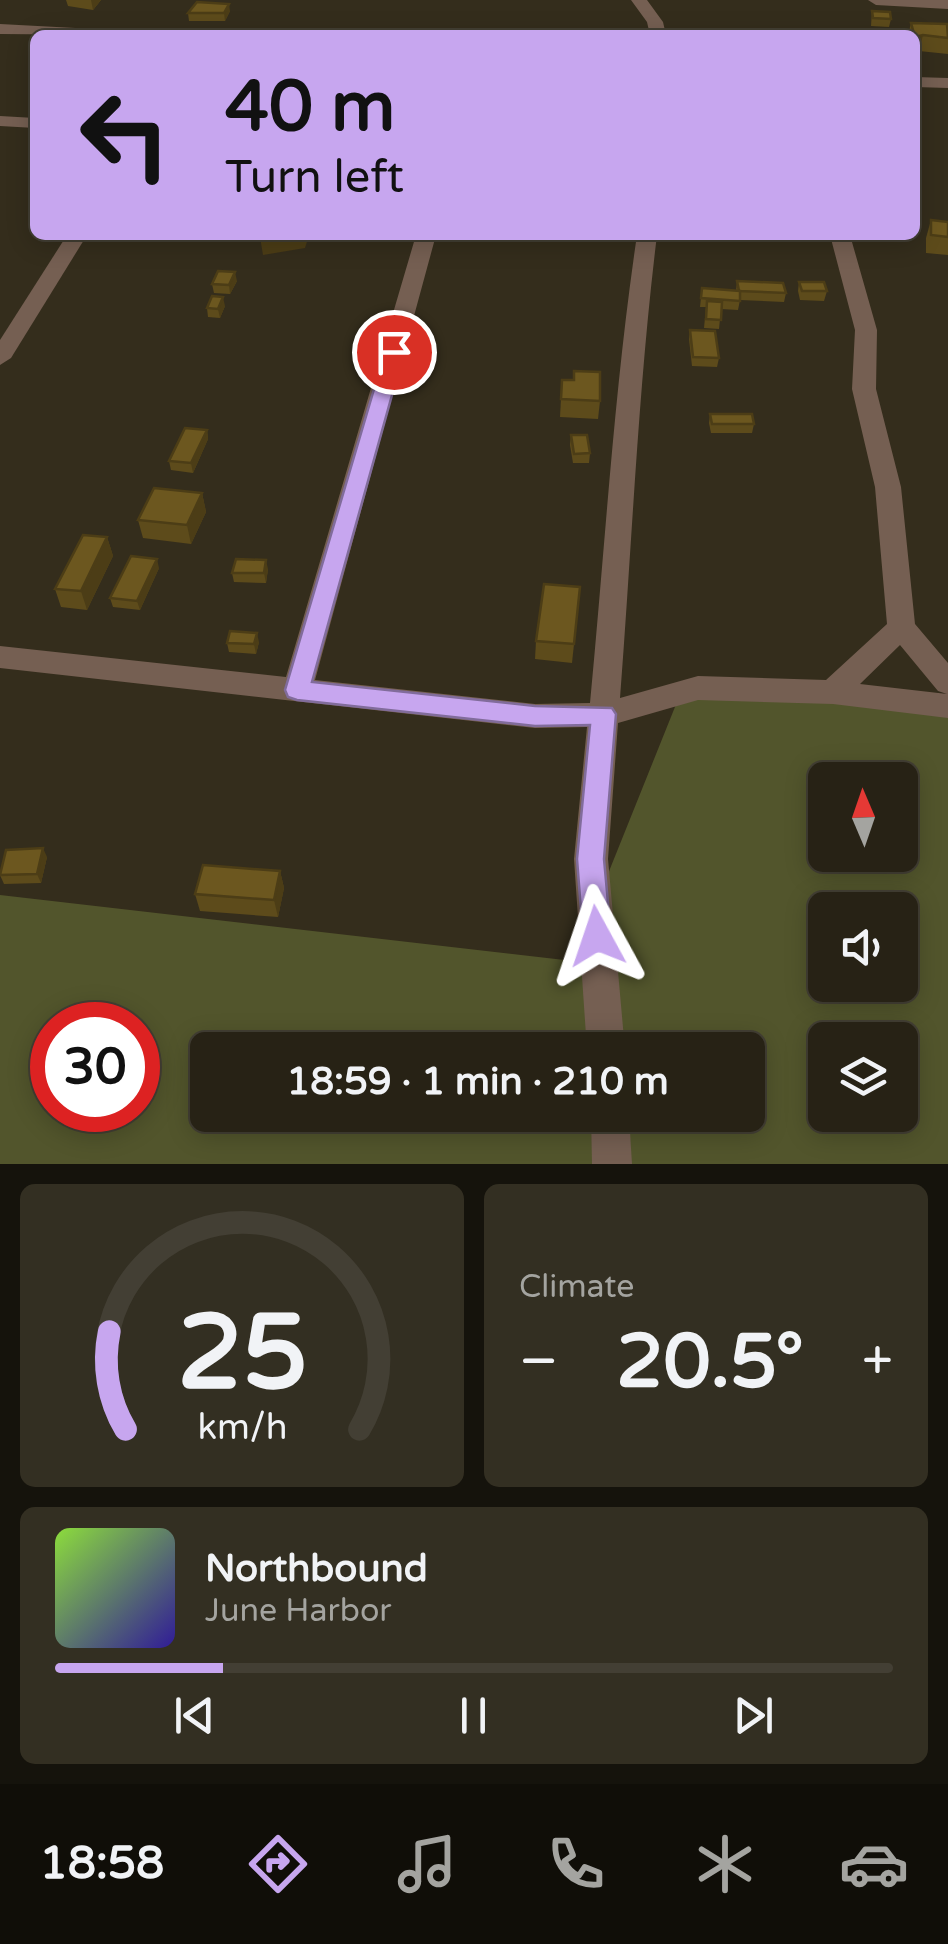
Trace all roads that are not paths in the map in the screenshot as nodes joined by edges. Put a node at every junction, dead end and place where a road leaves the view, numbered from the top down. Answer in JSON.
{"nodes":[{"id":1,"x":640,"y":0,"type":"edge"},
{"id":2,"x":876,"y":0,"type":"edge"},
{"id":3,"x":948,"y":4,"type":"edge"},
{"id":4,"x":0,"y":29,"type":"edge"},
{"id":5,"x":657,"y":30,"type":"edge"},
{"id":6,"x":30,"y":31,"type":"edge"},
{"id":7,"x":920,"y":82,"type":"edge"},
{"id":8,"x":948,"y":83,"type":"edge"},
{"id":9,"x":0,"y":121,"type":"edge"},
{"id":10,"x":30,"y":123,"type":"edge"},
{"id":11,"x":74,"y":240,"type":"edge"},
{"id":12,"x":425,"y":240,"type":"edge"},
{"id":13,"x":646,"y":240,"type":"edge"},
{"id":14,"x":841,"y":240,"type":"edge"},
{"id":15,"x":0,"y":358,"type":"edge"},
{"id":16,"x":901,"y":627,"type":"junction"},
{"id":17,"x":0,"y":657,"type":"edge"},
{"id":18,"x":948,"y":682,"type":"edge"},
{"id":19,"x":297,"y":690,"type":"junction"},
{"id":20,"x":833,"y":692,"type":"junction"},
{"id":21,"x":948,"y":706,"type":"edge"},
{"id":22,"x":603,"y":714,"type":"junction"},
{"id":23,"x":605,"y":1032,"type":"edge"},
{"id":24,"x":611,"y":1132,"type":"edge"},
{"id":25,"x":612,"y":1164,"type":"edge"}],
"edges":[{"from":1,"to":5,"type":"street"},
{"from":2,"to":3,"type":"street"},
{"from":4,"to":6,"type":"street"},
{"from":7,"to":8,"type":"street"},
{"from":9,"to":10,"type":"street"},
{"from":11,"to":15,"type":"street"},
{"from":12,"to":19,"type":"street"},
{"from":13,"to":22,"type":"street"},
{"from":14,"to":16,"type":"street"},
{"from":16,"to":18,"type":"street"},
{"from":16,"to":20,"type":"street"},
{"from":17,"to":19,"type":"street"},
{"from":19,"to":22,"type":"street"},
{"from":20,"to":21,"type":"street"},
{"from":20,"to":22,"type":"street"},
{"from":22,"to":23,"type":"street"},
{"from":24,"to":25,"type":"street"}]}
